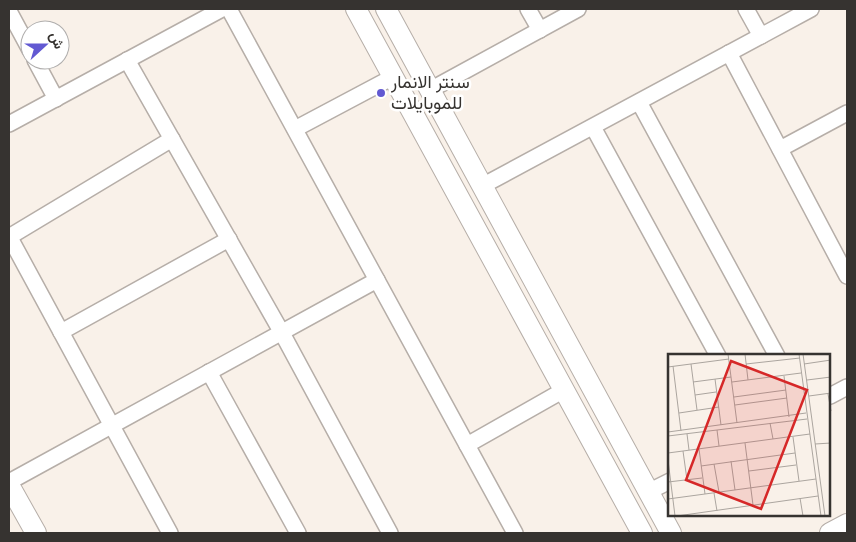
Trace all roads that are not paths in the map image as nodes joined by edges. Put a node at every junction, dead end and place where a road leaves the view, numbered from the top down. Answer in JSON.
{"nodes":[{"id":1,"x":222,"y":9,"type":"edge"},
{"id":2,"x":229,"y":9,"type":"edge"},
{"id":3,"x":386,"y":9,"type":"edge"},
{"id":4,"x":528,"y":9,"type":"edge"},
{"id":5,"x":578,"y":9,"type":"edge"},
{"id":6,"x":746,"y":9,"type":"edge"},
{"id":7,"x":811,"y":9,"type":"edge"},
{"id":8,"x":9,"y":11,"type":"edge"},
{"id":9,"x":360,"y":16,"type":"edge"},
{"id":10,"x":540,"y":30,"type":"junction"},
{"id":11,"x":20,"y":31,"type":"edge"},
{"id":12,"x":761,"y":36,"type":"junction"},
{"id":13,"x":729,"y":53,"type":"junction"},
{"id":14,"x":127,"y":60,"type":"junction"},
{"id":15,"x":41,"y":70,"type":"edge"},
{"id":16,"x":393,"y":77,"type":"junction"},
{"id":17,"x":430,"y":90,"type":"junction"},
{"id":18,"x":56,"y":99,"type":"junction"},
{"id":19,"x":639,"y":102,"type":"junction"},
{"id":20,"x":847,"y":113,"type":"edge"},
{"id":21,"x":9,"y":124,"type":"edge"},
{"id":22,"x":592,"y":127,"type":"junction"},
{"id":23,"x":295,"y":129,"type":"junction"},
{"id":24,"x":172,"y":139,"type":"junction"},
{"id":25,"x":780,"y":149,"type":"junction"},
{"id":26,"x":482,"y":186,"type":"junction"},
{"id":27,"x":9,"y":237,"type":"edge"},
{"id":28,"x":228,"y":239,"type":"junction"},
{"id":29,"x":847,"y":276,"type":"edge"},
{"id":30,"x":377,"y":280,"type":"junction"},
{"id":31,"x":552,"y":313,"type":"junction"},
{"id":32,"x":529,"y":326,"type":"junction"},
{"id":33,"x":61,"y":332,"type":"junction"},
{"id":34,"x":282,"y":333,"type":"junction"},
{"id":35,"x":717,"y":354,"type":"edge"},
{"id":36,"x":776,"y":354,"type":"edge"},
{"id":37,"x":209,"y":372,"type":"junction"},
{"id":38,"x":847,"y":387,"type":"edge"},
{"id":39,"x":564,"y":390,"type":"junction"},
{"id":40,"x":831,"y":395,"type":"edge"},
{"id":41,"x":112,"y":426,"type":"junction"},
{"id":42,"x":467,"y":445,"type":"junction"},
{"id":43,"x":668,"y":482,"type":"edge"},
{"id":44,"x":9,"y":484,"type":"edge"},
{"id":45,"x":648,"y":492,"type":"junction"},
{"id":46,"x":847,"y":524,"type":"edge"},
{"id":47,"x":36,"y":533,"type":"edge"},
{"id":48,"x":170,"y":533,"type":"edge"},
{"id":49,"x":298,"y":533,"type":"edge"},
{"id":50,"x":390,"y":533,"type":"edge"},
{"id":51,"x":515,"y":533,"type":"edge"},
{"id":52,"x":642,"y":533,"type":"edge"},
{"id":53,"x":671,"y":533,"type":"edge"},
{"id":54,"x":830,"y":533,"type":"edge"}],
"edges":[{"from":1,"to":14,"type":"street"},
{"from":2,"to":23,"type":"street"},
{"from":3,"to":9,"type":"street"},
{"from":3,"to":17,"type":"street"},
{"from":4,"to":10,"type":"street"},
{"from":5,"to":10,"type":"street"},
{"from":6,"to":12,"type":"street"},
{"from":7,"to":12,"type":"street"},
{"from":8,"to":11,"type":"street"},
{"from":9,"to":16,"type":"street"},
{"from":10,"to":17,"type":"street"},
{"from":12,"to":13,"type":"street"},
{"from":13,"to":19,"type":"street"},
{"from":13,"to":25,"type":"street"},
{"from":14,"to":18,"type":"street"},
{"from":14,"to":24,"type":"street"},
{"from":15,"to":18,"type":"street"},
{"from":16,"to":23,"type":"street"},
{"from":16,"to":32,"type":"street"},
{"from":17,"to":26,"type":"street"},
{"from":18,"to":21,"type":"street"},
{"from":19,"to":22,"type":"street"},
{"from":19,"to":36,"type":"street"},
{"from":20,"to":25,"type":"street"},
{"from":22,"to":26,"type":"street"},
{"from":22,"to":35,"type":"street"},
{"from":23,"to":30,"type":"street"},
{"from":24,"to":27,"type":"street"},
{"from":24,"to":28,"type":"street"},
{"from":25,"to":29,"type":"street"},
{"from":26,"to":31,"type":"street"},
{"from":27,"to":33,"type":"street"},
{"from":28,"to":33,"type":"street"},
{"from":28,"to":34,"type":"street"},
{"from":30,"to":34,"type":"street"},
{"from":30,"to":42,"type":"street"},
{"from":31,"to":32,"type":"street"},
{"from":31,"to":45,"type":"street"},
{"from":32,"to":39,"type":"street"},
{"from":33,"to":41,"type":"street"},
{"from":34,"to":37,"type":"street"},
{"from":34,"to":50,"type":"street"},
{"from":37,"to":41,"type":"street"},
{"from":37,"to":49,"type":"street"},
{"from":38,"to":40,"type":"street"},
{"from":39,"to":42,"type":"street"},
{"from":39,"to":52,"type":"street"},
{"from":41,"to":44,"type":"street"},
{"from":41,"to":48,"type":"street"},
{"from":42,"to":51,"type":"street"},
{"from":43,"to":45,"type":"street"},
{"from":44,"to":47,"type":"street"},
{"from":45,"to":53,"type":"street"},
{"from":46,"to":54,"type":"street"}]}
